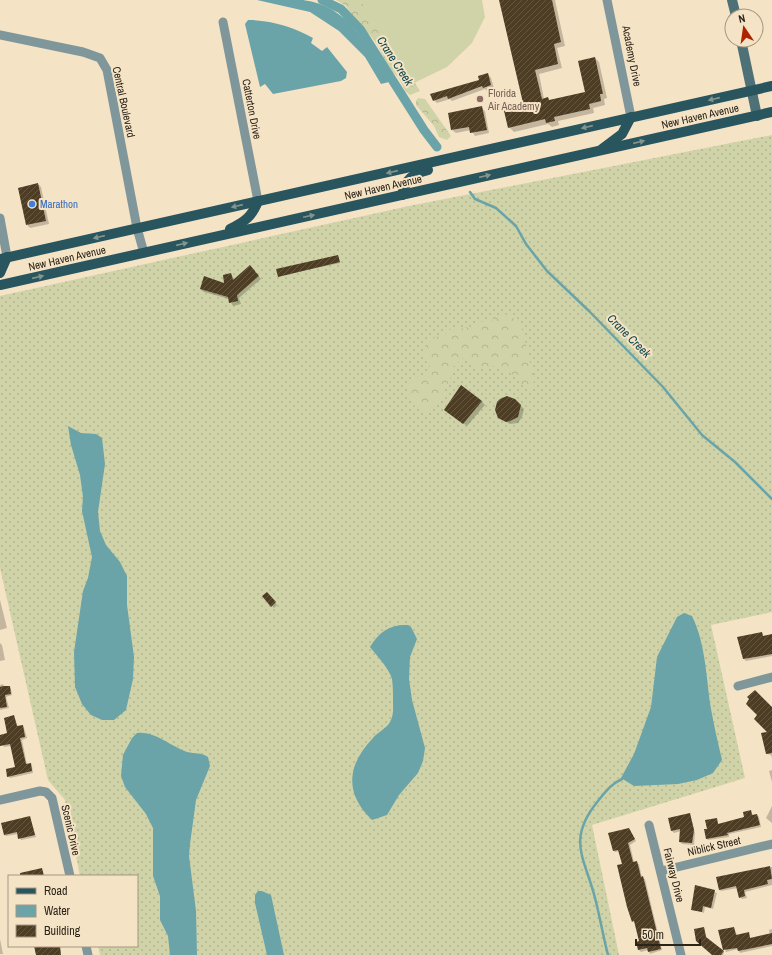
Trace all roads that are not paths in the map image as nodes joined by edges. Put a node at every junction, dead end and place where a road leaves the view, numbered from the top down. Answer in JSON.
{"nodes":[{"id":1,"x":607,"y":0,"type":"edge"},
{"id":2,"x":223,"y":22,"type":"dead end"},
{"id":3,"x":0,"y":35,"type":"edge"},
{"id":4,"x":743,"y":48,"type":"edge"},
{"id":5,"x":772,"y":86,"type":"edge"},
{"id":6,"x":752,"y":91,"type":"junction"},
{"id":7,"x":772,"y":112,"type":"edge"},
{"id":8,"x":757,"y":116,"type":"junction"},
{"id":9,"x":631,"y":117,"type":"junction"},
{"id":10,"x":522,"y":142,"type":"junction"},
{"id":11,"x":600,"y":151,"type":"junction"},
{"id":12,"x":402,"y":195,"type":"junction"},
{"id":13,"x":258,"y":201,"type":"junction"},
{"id":14,"x":0,"y":218,"type":"edge"},
{"id":15,"x":137,"y":228,"type":"junction"},
{"id":16,"x":218,"y":236,"type":"junction"},
{"id":17,"x":144,"y":253,"type":"junction"},
{"id":18,"x":4,"y":258,"type":"edge"},
{"id":19,"x":0,"y":273,"type":"edge"},
{"id":20,"x":0,"y":285,"type":"edge"},
{"id":21,"x":772,"y":677,"type":"edge"},
{"id":22,"x":738,"y":686,"type":"dead end"},
{"id":23,"x":0,"y":800,"type":"edge"},
{"id":24,"x":649,"y":825,"type":"dead end"},
{"id":25,"x":772,"y":844,"type":"edge"},
{"id":26,"x":661,"y":871,"type":"junction"},
{"id":27,"x":70,"y":875,"type":"edge"},
{"id":28,"x":681,"y":955,"type":"edge"}],
"edges":[{"from":1,"to":9,"type":"street","name":"Academy Drive"},
{"from":2,"to":13,"type":"street","name":"Catterton Drive"},
{"from":3,"to":15,"type":"street","name":"Central Boulevard"},
{"from":4,"to":6,"type":"street"},
{"from":5,"to":6,"type":"main road","name":"New Haven Avenue"},
{"from":6,"to":8,"type":"street"},
{"from":6,"to":9,"type":"main road","name":"New Haven Avenue","one_way":true},
{"from":7,"to":8,"type":"main road","name":"New Haven Avenue"},
{"from":11,"to":8,"type":"main road","name":"New Haven Avenue","one_way":true},
{"from":9,"to":10,"type":"main road","name":"New Haven Avenue","one_way":true},
{"from":9,"to":11,"type":"main road"},
{"from":10,"to":12,"type":"main road"},
{"from":10,"to":13,"type":"main road","name":"New Haven Avenue","one_way":true},
{"from":12,"to":11,"type":"main road","name":"New Haven Avenue","one_way":true},
{"from":16,"to":12,"type":"main road","name":"New Haven Avenue","one_way":true},
{"from":13,"to":15,"type":"main road","name":"New Haven Avenue","one_way":true},
{"from":13,"to":16,"type":"main road"},
{"from":14,"to":18,"type":"street"},
{"from":15,"to":17,"type":"street","name":"Central Boulevard"},
{"from":15,"to":18,"type":"main road","name":"New Haven Avenue","one_way":true},
{"from":17,"to":16,"type":"main road","name":"New Haven Avenue","one_way":true},
{"from":20,"to":17,"type":"main road","name":"New Haven Avenue","one_way":true},
{"from":18,"to":19,"type":"main road"},
{"from":21,"to":22,"type":"street"},
{"from":23,"to":27,"type":"street","name":"Scenic Drive"},
{"from":24,"to":26,"type":"street","name":"Fairway Drive"},
{"from":25,"to":26,"type":"street","name":"Niblick Street"},
{"from":26,"to":28,"type":"street","name":"Fairway Drive"}]}
